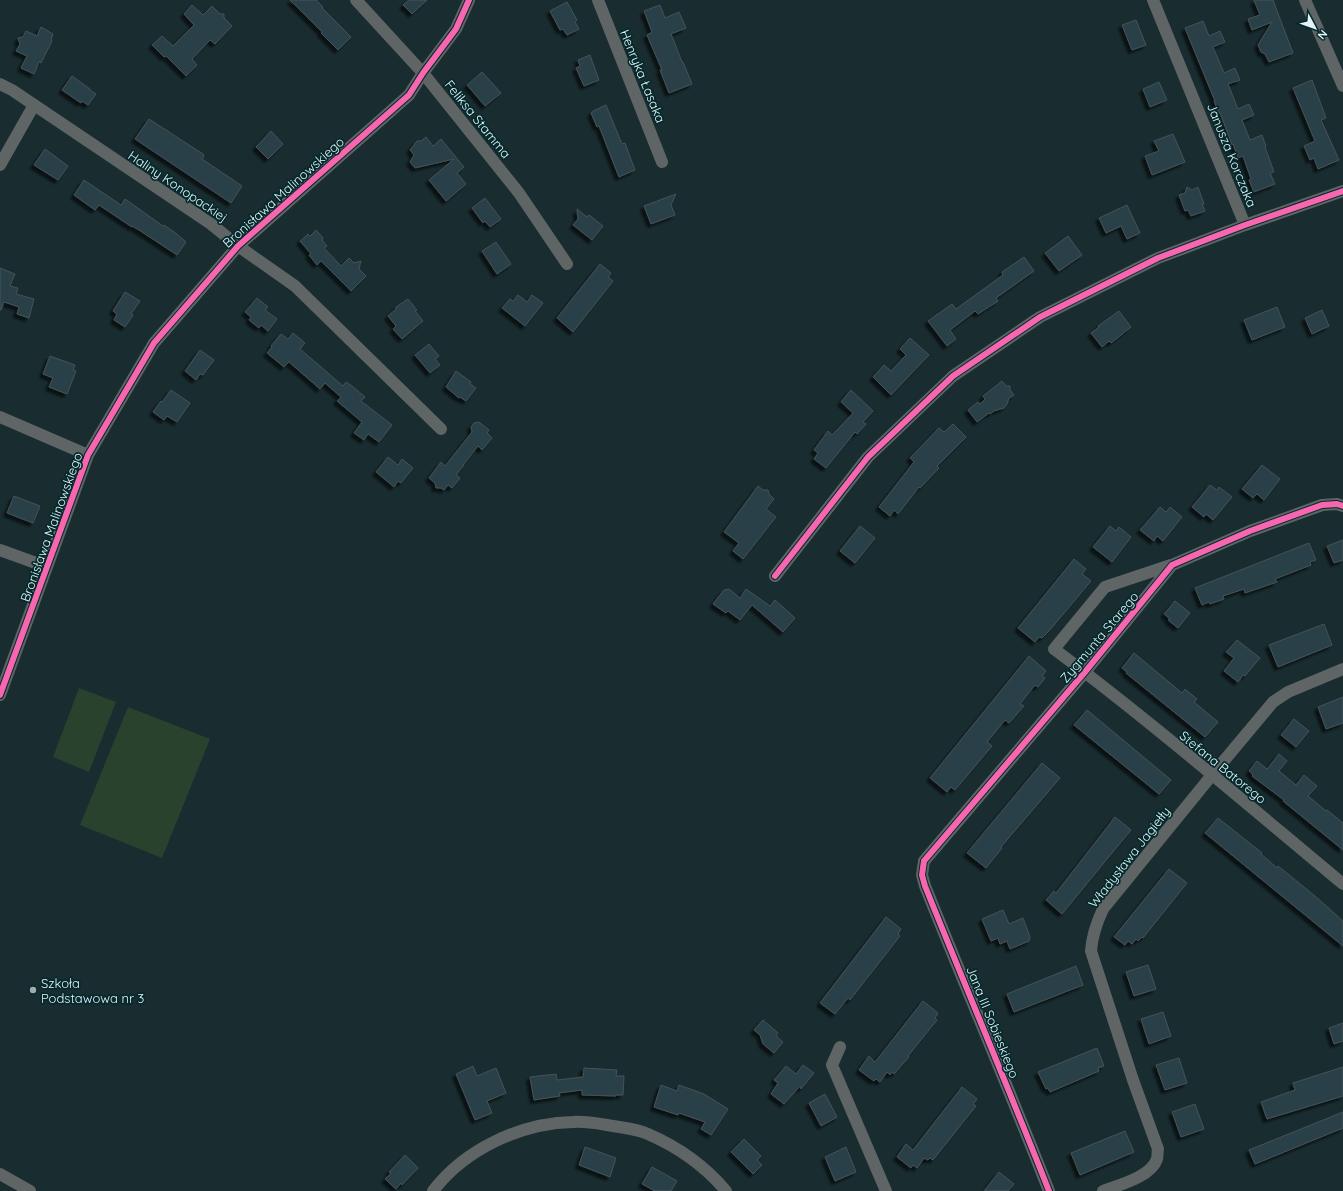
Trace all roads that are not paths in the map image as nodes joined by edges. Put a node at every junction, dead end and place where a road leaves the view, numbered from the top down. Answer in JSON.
{"nodes":[{"id":1,"x":356,"y":0,"type":"edge"},
{"id":2,"x":469,"y":0,"type":"edge"},
{"id":3,"x":598,"y":0,"type":"edge"},
{"id":4,"x":1153,"y":0,"type":"edge"},
{"id":5,"x":1305,"y":0,"type":"edge"},
{"id":6,"x":423,"y":73,"type":"junction"},
{"id":7,"x":0,"y":84,"type":"edge"},
{"id":8,"x":1343,"y":86,"type":"edge"},
{"id":9,"x":34,"y":105,"type":"junction"},
{"id":10,"x":662,"y":162,"type":"dead end"},
{"id":11,"x":0,"y":165,"type":"edge"},
{"id":12,"x":1343,"y":192,"type":"edge"},
{"id":13,"x":1245,"y":225,"type":"junction"},
{"id":14,"x":238,"y":246,"type":"junction"},
{"id":15,"x":567,"y":264,"type":"dead end"},
{"id":16,"x":0,"y":417,"type":"edge"},
{"id":17,"x":441,"y":429,"type":"dead end"},
{"id":18,"x":88,"y":455,"type":"junction"},
{"id":19,"x":1343,"y":506,"type":"edge"},
{"id":20,"x":0,"y":550,"type":"edge"},
{"id":21,"x":1172,"y":565,"type":"junction"},
{"id":22,"x":47,"y":567,"type":"junction"},
{"id":23,"x":775,"y":576,"type":"dead end"},
{"id":24,"x":1343,"y":669,"type":"edge"},
{"id":25,"x":1085,"y":672,"type":"junction"},
{"id":26,"x":0,"y":695,"type":"edge"},
{"id":27,"x":1212,"y":775,"type":"junction"},
{"id":28,"x":924,"y":861,"type":"joint"},
{"id":29,"x":1343,"y":884,"type":"edge"},
{"id":30,"x":840,"y":1047,"type":"dead end"},
{"id":31,"x":0,"y":1174,"type":"edge"},
{"id":32,"x":30,"y":1191,"type":"edge"},
{"id":33,"x":433,"y":1191,"type":"edge"},
{"id":34,"x":726,"y":1191,"type":"edge"},
{"id":35,"x":886,"y":1191,"type":"edge"},
{"id":36,"x":1049,"y":1191,"type":"edge"},
{"id":37,"x":1103,"y":1191,"type":"edge"}],
"edges":[{"from":1,"to":6,"type":"street","name":"Feliksa Stamma"},
{"from":2,"to":6,"type":"street","name":"Bronisława Malinowskiego"},
{"from":3,"to":10,"type":"street","name":"Henryka Łasaka"},
{"from":4,"to":13,"type":"street","name":"Janusza Korczaka"},
{"from":5,"to":8,"type":"street"},
{"from":6,"to":14,"type":"street","name":"Bronisława Malinowskiego"},
{"from":6,"to":15,"type":"street","name":"Feliksa Stamma"},
{"from":7,"to":9,"type":"street","name":"Haliny Konopackiej"},
{"from":9,"to":11,"type":"street"},
{"from":9,"to":14,"type":"street","name":"Haliny Konopackiej"},
{"from":12,"to":13,"type":"street","name":"Janusza Korczaka"},
{"from":13,"to":23,"type":"street"},
{"from":14,"to":17,"type":"street","name":"Haliny Konopackiej"},
{"from":14,"to":18,"type":"street","name":"Bronisława Malinowskiego"},
{"from":16,"to":18,"type":"street"},
{"from":18,"to":22,"type":"street","name":"Bronisława Malinowskiego"},
{"from":19,"to":21,"type":"street","name":"Zygmunta Starego"},
{"from":20,"to":22,"type":"street"},
{"from":21,"to":25,"type":"street","name":"Zygmunta Starego"},
{"from":21,"to":25,"type":"street","name":"Zygmunta Starego"},
{"from":22,"to":26,"type":"street","name":"Bronisława Malinowskiego"},
{"from":24,"to":27,"type":"street","name":"Władysława Jagiełły"},
{"from":25,"to":27,"type":"street","name":"Stefana Batorego"},
{"from":25,"to":28,"type":"street","name":"Zygmunta Starego"},
{"from":27,"to":29,"type":"street","name":"Stefana Batorego"},
{"from":27,"to":37,"type":"street","name":"Władysława Jagiełły"},
{"from":28,"to":36,"type":"street","name":"Jana III Sobieskiego"},
{"from":30,"to":35,"type":"street"},
{"from":31,"to":32,"type":"street"},
{"from":33,"to":34,"type":"street"}]}
